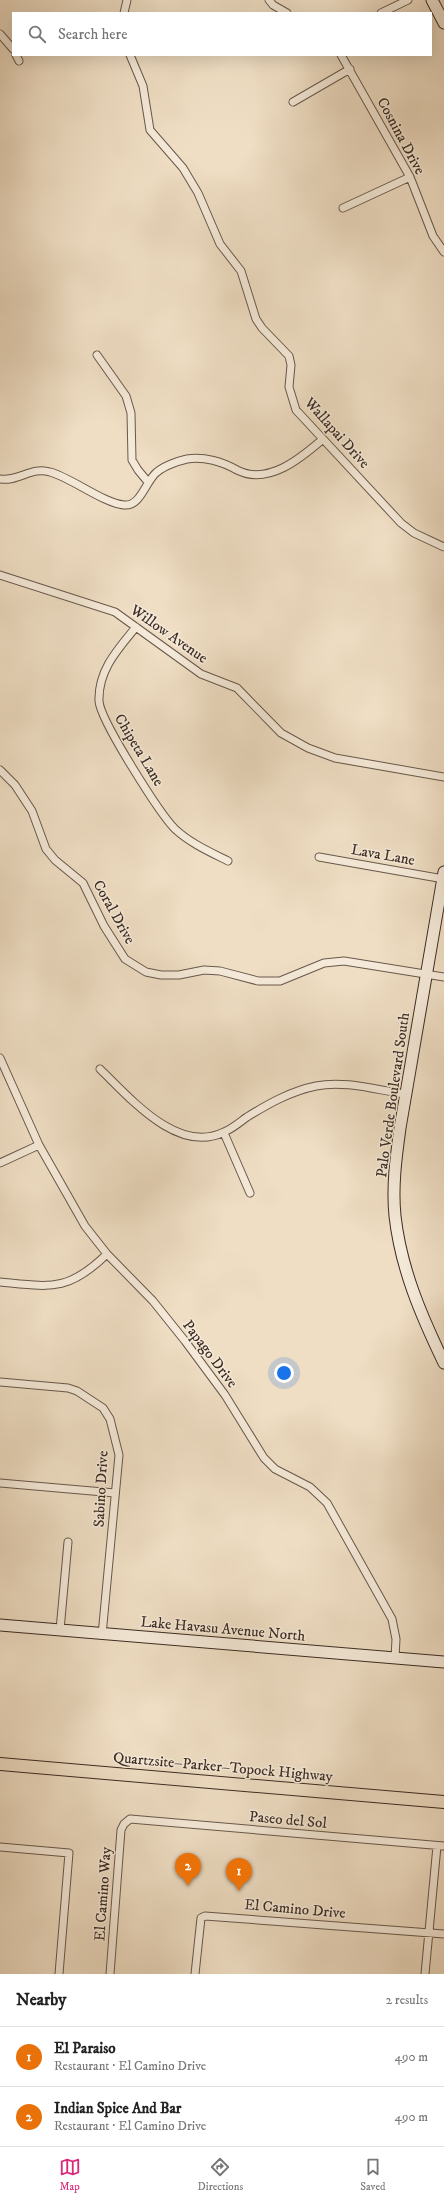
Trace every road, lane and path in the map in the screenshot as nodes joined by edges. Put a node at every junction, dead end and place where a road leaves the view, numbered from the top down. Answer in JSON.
{"nodes":[{"id":1,"x":127,"y":0,"type":"edge"},
{"id":2,"x":269,"y":0,"type":"edge"},
{"id":3,"x":408,"y":0,"type":"edge"},
{"id":4,"x":432,"y":0,"type":"edge"},
{"id":5,"x":124,"y":12,"type":"edge"},
{"id":6,"x":285,"y":12,"type":"edge"},
{"id":7,"x":383,"y":12,"type":"edge"},
{"id":8,"x":444,"y":23,"type":"edge"},
{"id":9,"x":0,"y":34,"type":"edge"},
{"id":10,"x":12,"y":48,"type":"edge"},
{"id":11,"x":130,"y":56,"type":"edge"},
{"id":12,"x":343,"y":56,"type":"edge"},
{"id":13,"x":350,"y":69,"type":"junction"},
{"id":14,"x":293,"y":102,"type":"dead end"},
{"id":15,"x":410,"y":177,"type":"junction"},
{"id":16,"x":343,"y":208,"type":"dead end"},
{"id":17,"x":444,"y":252,"type":"edge"},
{"id":18,"x":97,"y":355,"type":"dead end"},
{"id":19,"x":323,"y":439,"type":"junction"},
{"id":20,"x":0,"y":479,"type":"edge"},
{"id":21,"x":148,"y":482,"type":"junction"},
{"id":22,"x":444,"y":547,"type":"edge"},
{"id":23,"x":0,"y":575,"type":"edge"},
{"id":24,"x":136,"y":626,"type":"junction"},
{"id":25,"x":0,"y":770,"type":"edge"},
{"id":26,"x":444,"y":777,"type":"edge"},
{"id":27,"x":319,"y":856,"type":"dead end"},
{"id":28,"x":228,"y":860,"type":"dead end"},
{"id":29,"x":444,"y":876,"type":"edge"},
{"id":30,"x":426,"y":974,"type":"junction"},
{"id":31,"x":444,"y":977,"type":"edge"},
{"id":32,"x":0,"y":1058,"type":"edge"},
{"id":33,"x":100,"y":1069,"type":"dead end"},
{"id":34,"x":406,"y":1094,"type":"junction"},
{"id":35,"x":224,"y":1133,"type":"junction"},
{"id":36,"x":39,"y":1145,"type":"junction"},
{"id":37,"x":0,"y":1163,"type":"edge"},
{"id":38,"x":250,"y":1193,"type":"dead end"},
{"id":39,"x":107,"y":1254,"type":"junction"},
{"id":40,"x":0,"y":1282,"type":"edge"},
{"id":41,"x":444,"y":1363,"type":"edge"},
{"id":42,"x":0,"y":1382,"type":"edge"},
{"id":43,"x":0,"y":1483,"type":"edge"},
{"id":44,"x":115,"y":1493,"type":"junction"},
{"id":45,"x":68,"y":1542,"type":"dead end"},
{"id":46,"x":0,"y":1625,"type":"edge"},
{"id":47,"x":60,"y":1630,"type":"junction"},
{"id":48,"x":102,"y":1635,"type":"junction"},
{"id":49,"x":395,"y":1658,"type":"junction"},
{"id":50,"x":444,"y":1662,"type":"edge"},
{"id":51,"x":0,"y":1764,"type":"edge"},
{"id":52,"x":444,"y":1802,"type":"edge"},
{"id":53,"x":130,"y":1819,"type":"joint"},
{"id":54,"x":440,"y":1846,"type":"edge"},
{"id":55,"x":0,"y":1847,"type":"edge"},
{"id":56,"x":429,"y":1933,"type":"junction"},
{"id":57,"x":444,"y":1934,"type":"edge"},
{"id":58,"x":59,"y":1974,"type":"edge"},
{"id":59,"x":110,"y":1974,"type":"edge"},
{"id":60,"x":195,"y":1974,"type":"edge"},
{"id":61,"x":425,"y":1974,"type":"edge"}],
"edges":[{"from":1,"to":5,"type":"street"},
{"from":2,"to":6,"type":"street"},
{"from":3,"to":7,"type":"street"},
{"from":4,"to":8,"type":"main road"},
{"from":9,"to":10,"type":"street"},
{"from":11,"to":19,"type":"street","name":"Wallapai Drive"},
{"from":12,"to":13,"type":"street","name":"Cosnina Drive"},
{"from":13,"to":14,"type":"street"},
{"from":13,"to":15,"type":"street","name":"Cosnina Drive"},
{"from":15,"to":16,"type":"street"},
{"from":15,"to":17,"type":"street","name":"Cosnina Drive"},
{"from":18,"to":21,"type":"street"},
{"from":19,"to":21,"type":"street"},
{"from":19,"to":22,"type":"street","name":"Wallapai Drive"},
{"from":20,"to":21,"type":"street"},
{"from":23,"to":24,"type":"street","name":"Willow Avenue"},
{"from":24,"to":26,"type":"street","name":"Willow Avenue"},
{"from":24,"to":28,"type":"street","name":"Chipeta Lane"},
{"from":25,"to":30,"type":"street","name":"Coral Drive"},
{"from":27,"to":29,"type":"street","name":"Lava Lane"},
{"from":29,"to":30,"type":"main road","name":"Palo Verde Boulevard South"},
{"from":30,"to":31,"type":"street","name":"Coral Drive"},
{"from":30,"to":34,"type":"main road","name":"Palo Verde Boulevard South"},
{"from":32,"to":36,"type":"street","name":"Papago Drive"},
{"from":33,"to":35,"type":"street"},
{"from":34,"to":35,"type":"street"},
{"from":34,"to":41,"type":"main road","name":"Palo Verde Boulevard South"},
{"from":35,"to":38,"type":"street"},
{"from":36,"to":37,"type":"street"},
{"from":36,"to":39,"type":"street","name":"Papago Drive"},
{"from":39,"to":40,"type":"street"},
{"from":39,"to":49,"type":"street","name":"Papago Drive"},
{"from":42,"to":44,"type":"street","name":"Sabino Drive"},
{"from":43,"to":44,"type":"street"},
{"from":44,"to":48,"type":"street","name":"Sabino Drive"},
{"from":45,"to":47,"type":"street"},
{"from":46,"to":47,"type":"main road","name":"Lake Havasu Avenue North"},
{"from":47,"to":48,"type":"main road","name":"Lake Havasu Avenue North"},
{"from":48,"to":49,"type":"main road","name":"Lake Havasu Avenue North"},
{"from":49,"to":50,"type":"main road","name":"Lake Havasu Avenue North"},
{"from":51,"to":52,"type":"highway","name":"Quartzsite–Parker–Topock Highway"},
{"from":53,"to":54,"type":"street","name":"Paseo del Sol"},
{"from":53,"to":59,"type":"street","name":"El Camino Way"},
{"from":54,"to":56,"type":"street"},
{"from":55,"to":58,"type":"street"},
{"from":56,"to":57,"type":"street","name":"El Camino Drive"},
{"from":56,"to":60,"type":"street","name":"El Camino Drive"},
{"from":56,"to":61,"type":"street"}]}
